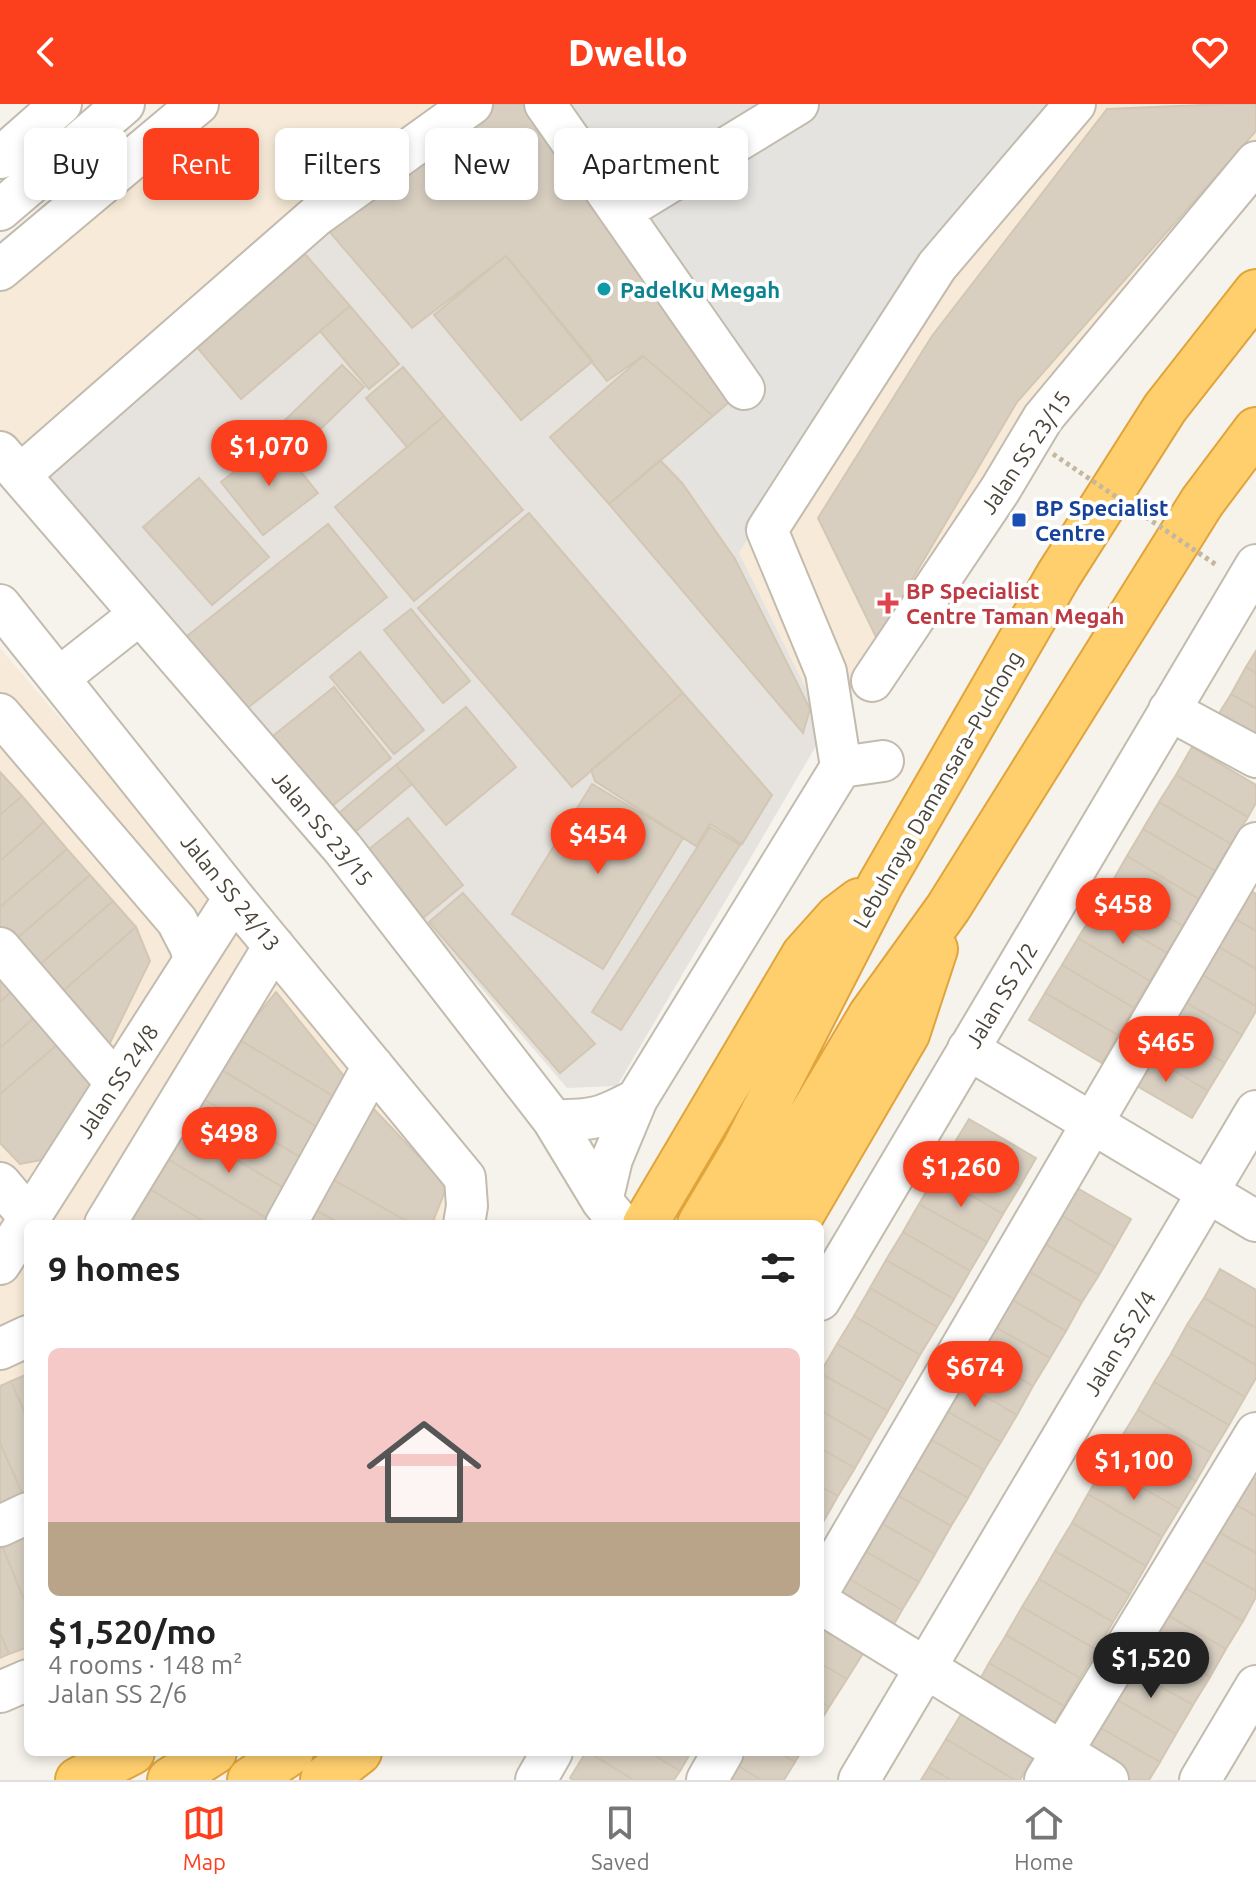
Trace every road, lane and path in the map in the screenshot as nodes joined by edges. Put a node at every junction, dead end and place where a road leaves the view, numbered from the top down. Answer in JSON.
{"nodes":[{"id":1,"x":61,"y":104,"type":"edge"},
{"id":2,"x":198,"y":104,"type":"edge"},
{"id":3,"x":472,"y":104,"type":"edge"},
{"id":4,"x":545,"y":104,"type":"edge"},
{"id":5,"x":798,"y":104,"type":"edge"},
{"id":6,"x":1075,"y":104,"type":"edge"},
{"id":7,"x":115,"y":107,"type":"edge"},
{"id":8,"x":0,"y":158,"type":"edge"},
{"id":9,"x":1256,"y":162,"type":"edge"},
{"id":10,"x":0,"y":210,"type":"edge"},
{"id":11,"x":621,"y":212,"type":"junction"},
{"id":12,"x":0,"y":270,"type":"edge"},
{"id":13,"x":1256,"y":292,"type":"edge"},
{"id":14,"x":744,"y":389,"type":"dead end"},
{"id":15,"x":1256,"y":430,"type":"edge"},
{"id":16,"x":1053,"y":454,"type":"dead end"},
{"id":17,"x":10,"y":464,"type":"edge"},
{"id":18,"x":1237,"y":566,"type":"edge"},
{"id":19,"x":0,"y":605,"type":"edge"},
{"id":20,"x":140,"y":614,"type":"junction"},
{"id":21,"x":60,"y":677,"type":"junction"},
{"id":22,"x":872,"y":681,"type":"dead end"},
{"id":23,"x":1169,"y":710,"type":"junction"},
{"id":24,"x":0,"y":714,"type":"edge"},
{"id":25,"x":1256,"y":757,"type":"edge"},
{"id":26,"x":883,"y":761,"type":"dead end"},
{"id":27,"x":841,"y":767,"type":"junction"},
{"id":28,"x":1256,"y":843,"type":"edge"},
{"id":29,"x":880,"y":885,"type":"junction"},
{"id":30,"x":234,"y":898,"type":"junction"},
{"id":31,"x":948,"y":908,"type":"junction"},
{"id":32,"x":274,"y":946,"type":"junction"},
{"id":33,"x":0,"y":948,"type":"edge"},
{"id":34,"x":194,"y":960,"type":"junction"},
{"id":35,"x":968,"y":1049,"type":"junction"},
{"id":36,"x":373,"y":1066,"type":"junction"},
{"id":37,"x":116,"y":1083,"type":"junction"},
{"id":38,"x":637,"y":1099,"type":"junction"},
{"id":39,"x":1256,"y":1111,"type":"edge"},
{"id":40,"x":553,"y":1120,"type":"junction"},
{"id":41,"x":1090,"y":1124,"type":"junction"},
{"id":42,"x":762,"y":1159,"type":"junction"},
{"id":43,"x":0,"y":1183,"type":"edge"},
{"id":44,"x":1209,"y":1192,"type":"junction"},
{"id":45,"x":612,"y":1213,"type":"edge"},
{"id":46,"x":29,"y":1217,"type":"junction"},
{"id":47,"x":27,"y":1220,"type":"edge"},
{"id":48,"x":107,"y":1220,"type":"edge"},
{"id":49,"x":288,"y":1220,"type":"edge"},
{"id":50,"x":465,"y":1220,"type":"edge"},
{"id":51,"x":647,"y":1220,"type":"edge"},
{"id":52,"x":704,"y":1220,"type":"edge"},
{"id":53,"x":748,"y":1220,"type":"edge"},
{"id":54,"x":798,"y":1220,"type":"edge"},
{"id":55,"x":1256,"y":1221,"type":"edge"},
{"id":56,"x":24,"y":1225,"type":"edge"},
{"id":57,"x":0,"y":1264,"type":"edge"},
{"id":58,"x":824,"y":1293,"type":"edge"},
{"id":59,"x":24,"y":1338,"type":"edge"},
{"id":60,"x":0,"y":1349,"type":"edge"},
{"id":61,"x":1256,"y":1433,"type":"edge"},
{"id":62,"x":24,"y":1515,"type":"edge"},
{"id":63,"x":0,"y":1526,"type":"edge"},
{"id":64,"x":824,"y":1582,"type":"edge"},
{"id":65,"x":824,"y":1605,"type":"edge"},
{"id":66,"x":926,"y":1668,"type":"junction"},
{"id":67,"x":24,"y":1682,"type":"edge"},
{"id":68,"x":1256,"y":1686,"type":"edge"},
{"id":69,"x":0,"y":1692,"type":"edge"},
{"id":70,"x":124,"y":1756,"type":"edge"},
{"id":71,"x":208,"y":1756,"type":"edge"},
{"id":72,"x":285,"y":1756,"type":"edge"},
{"id":73,"x":354,"y":1756,"type":"edge"},
{"id":74,"x":550,"y":1756,"type":"edge"},
{"id":75,"x":721,"y":1756,"type":"edge"},
{"id":76,"x":1054,"y":1766,"type":"edge"},
{"id":77,"x":78,"y":1780,"type":"edge"},
{"id":78,"x":170,"y":1780,"type":"edge"},
{"id":79,"x":250,"y":1780,"type":"edge"},
{"id":80,"x":323,"y":1780,"type":"edge"},
{"id":81,"x":536,"y":1780,"type":"edge"},
{"id":82,"x":707,"y":1780,"type":"edge"},
{"id":83,"x":859,"y":1780,"type":"edge"},
{"id":84,"x":1108,"y":1780,"type":"edge"},
{"id":85,"x":1200,"y":1780,"type":"edge"}],
"edges":[{"from":1,"to":8,"type":"street"},
{"from":2,"to":12,"type":"street"},
{"from":3,"to":17,"type":"street"},
{"from":4,"to":11,"type":"street"},
{"from":5,"to":11,"type":"street"},
{"from":6,"to":27,"type":"street"},
{"from":7,"to":10,"type":"street"},
{"from":9,"to":22,"type":"street","name":"Jalan SS 23/15"},
{"from":11,"to":14,"type":"street"},
{"from":13,"to":29,"type":"highway","name":"Lebuhraya Damansara–Puchong"},
{"from":15,"to":31,"type":"highway","name":"Lebuhraya Damansara–Puchong"},
{"from":16,"to":18,"type":"path","bridge":true},
{"from":17,"to":20,"type":"street","name":"Jalan SS 23/15"},
{"from":18,"to":23,"type":"street","name":"Jalan SS 2/2"},
{"from":19,"to":21,"type":"street","name":"Jalan SS 24/13"},
{"from":20,"to":21,"type":"street"},
{"from":20,"to":40,"type":"street","name":"Jalan SS 23/15"},
{"from":21,"to":30,"type":"street","name":"Jalan SS 24/13"},
{"from":23,"to":25,"type":"street"},
{"from":23,"to":35,"type":"street","name":"Jalan SS 2/2"},
{"from":24,"to":34,"type":"street"},
{"from":26,"to":27,"type":"street"},
{"from":27,"to":38,"type":"street"},
{"from":28,"to":41,"type":"street"},
{"from":29,"to":42,"type":"highway","name":"Lebuhraya Damansara–Puchong"},
{"from":29,"to":51,"type":"highway"},
{"from":30,"to":32,"type":"street","name":"Jalan SS 24/13"},
{"from":30,"to":34,"type":"street","name":"Jalan SS 24/8"},
{"from":31,"to":42,"type":"highway","name":"Lebuhraya Damansara–Puchong"},
{"from":31,"to":54,"type":"highway"},
{"from":32,"to":34,"type":"street"},
{"from":32,"to":36,"type":"street","name":"Jalan SS 24/13"},
{"from":32,"to":48,"type":"street"},
{"from":33,"to":37,"type":"street"},
{"from":34,"to":37,"type":"street","name":"Jalan SS 24/8"},
{"from":35,"to":41,"type":"street"},
{"from":35,"to":58,"type":"street","name":"Jalan SS 2/2"},
{"from":36,"to":49,"type":"street"},
{"from":36,"to":50,"type":"street","name":"Jalan SS 24/13"},
{"from":37,"to":46,"type":"street","name":"Jalan SS 24/8"},
{"from":38,"to":40,"type":"street"},
{"from":38,"to":45,"type":"street"},
{"from":39,"to":44,"type":"street","name":"Jalan SS 2/4"},
{"from":40,"to":45,"type":"street","name":"Jalan SS 23/15"},
{"from":41,"to":44,"type":"street"},
{"from":41,"to":64,"type":"street"},
{"from":42,"to":52,"type":"highway","name":"Lebuhraya Damansara–Puchong"},
{"from":42,"to":53,"type":"highway","name":"Lebuhraya Damansara–Puchong"},
{"from":43,"to":46,"type":"street"},
{"from":44,"to":55,"type":"street"},
{"from":44,"to":66,"type":"street","name":"Jalan SS 2/4"},
{"from":46,"to":47,"type":"street","name":"Jalan SS 24/8"},
{"from":56,"to":57,"type":"street","name":"Jalan SS 24/8"},
{"from":59,"to":60,"type":"street"},
{"from":61,"to":76,"type":"street"},
{"from":62,"to":63,"type":"street"},
{"from":65,"to":66,"type":"street"},
{"from":66,"to":76,"type":"street"},
{"from":66,"to":83,"type":"street","name":"Jalan SS 2/4"},
{"from":67,"to":69,"type":"street"},
{"from":68,"to":85,"type":"street"},
{"from":70,"to":77,"type":"highway"},
{"from":71,"to":78,"type":"highway"},
{"from":72,"to":79,"type":"highway"},
{"from":73,"to":80,"type":"highway"},
{"from":74,"to":81,"type":"street"},
{"from":75,"to":82,"type":"street"},
{"from":76,"to":84,"type":"street"}]}
